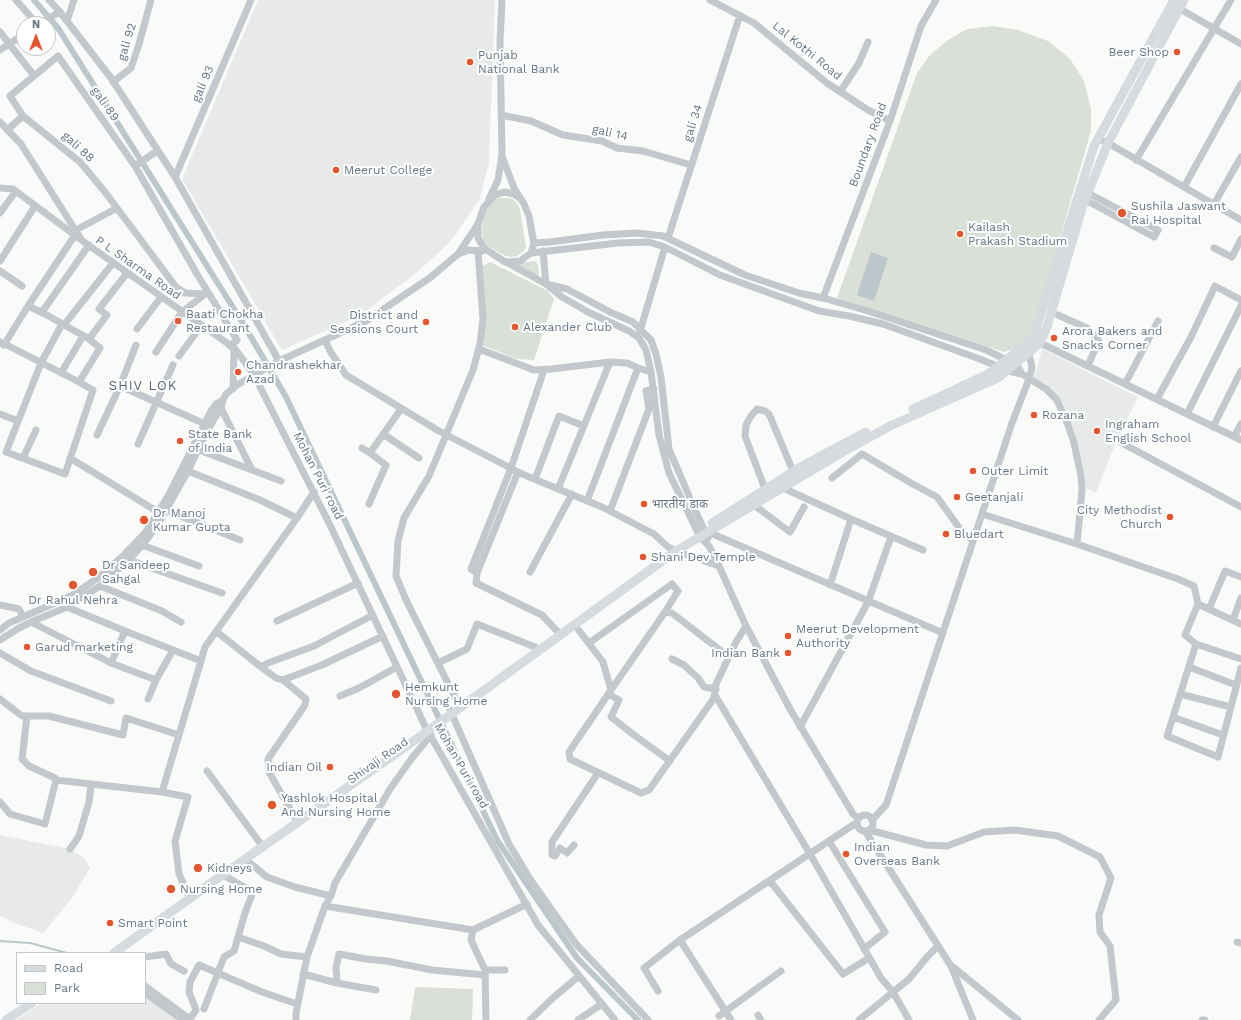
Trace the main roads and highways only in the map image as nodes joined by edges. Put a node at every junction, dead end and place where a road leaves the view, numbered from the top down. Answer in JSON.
{"nodes":[{"id":1,"x":1177,"y":3,"type":"edge"},
{"id":2,"x":1083,"y":196,"type":"junction"},
{"id":3,"x":1037,"y":341,"type":"junction"},
{"id":4,"x":703,"y":533,"type":"junction"},
{"id":5,"x":673,"y":549,"type":"junction"},
{"id":6,"x":487,"y":685,"type":"junction"},
{"id":7,"x":449,"y":712,"type":"junction"},
{"id":8,"x":262,"y":845,"type":"junction"},
{"id":9,"x":222,"y":873,"type":"junction"},
{"id":10,"x":114,"y":952,"type":"edge"},
{"id":11,"x":30,"y":1004,"type":"edge"},
{"id":12,"x":36,"y":1004,"type":"edge"},
{"id":13,"x":6,"y":1020,"type":"edge"},
{"id":14,"x":12,"y":1020,"type":"edge"}],
"edges":[{"from":1,"to":2,"type":"main road"},
{"from":1,"to":2,"type":"main road"},
{"from":2,"to":3,"type":"main road"},
{"from":3,"to":4,"type":"main road"},
{"from":3,"to":4,"type":"main road"},
{"from":4,"to":5,"type":"main road"},
{"from":5,"to":6,"type":"main road"},
{"from":5,"to":6,"type":"main road"},
{"from":6,"to":7,"type":"main road"},
{"from":6,"to":7,"type":"main road"},
{"from":7,"to":8,"type":"main road","name":"Shivaji Road"},
{"from":8,"to":9,"type":"main road","name":"Shivaji Road"},
{"from":8,"to":9,"type":"main road"},
{"from":9,"to":10,"type":"main road","name":"Shivaji Road"},
{"from":11,"to":13,"type":"main road"},
{"from":12,"to":14,"type":"main road"}]}
